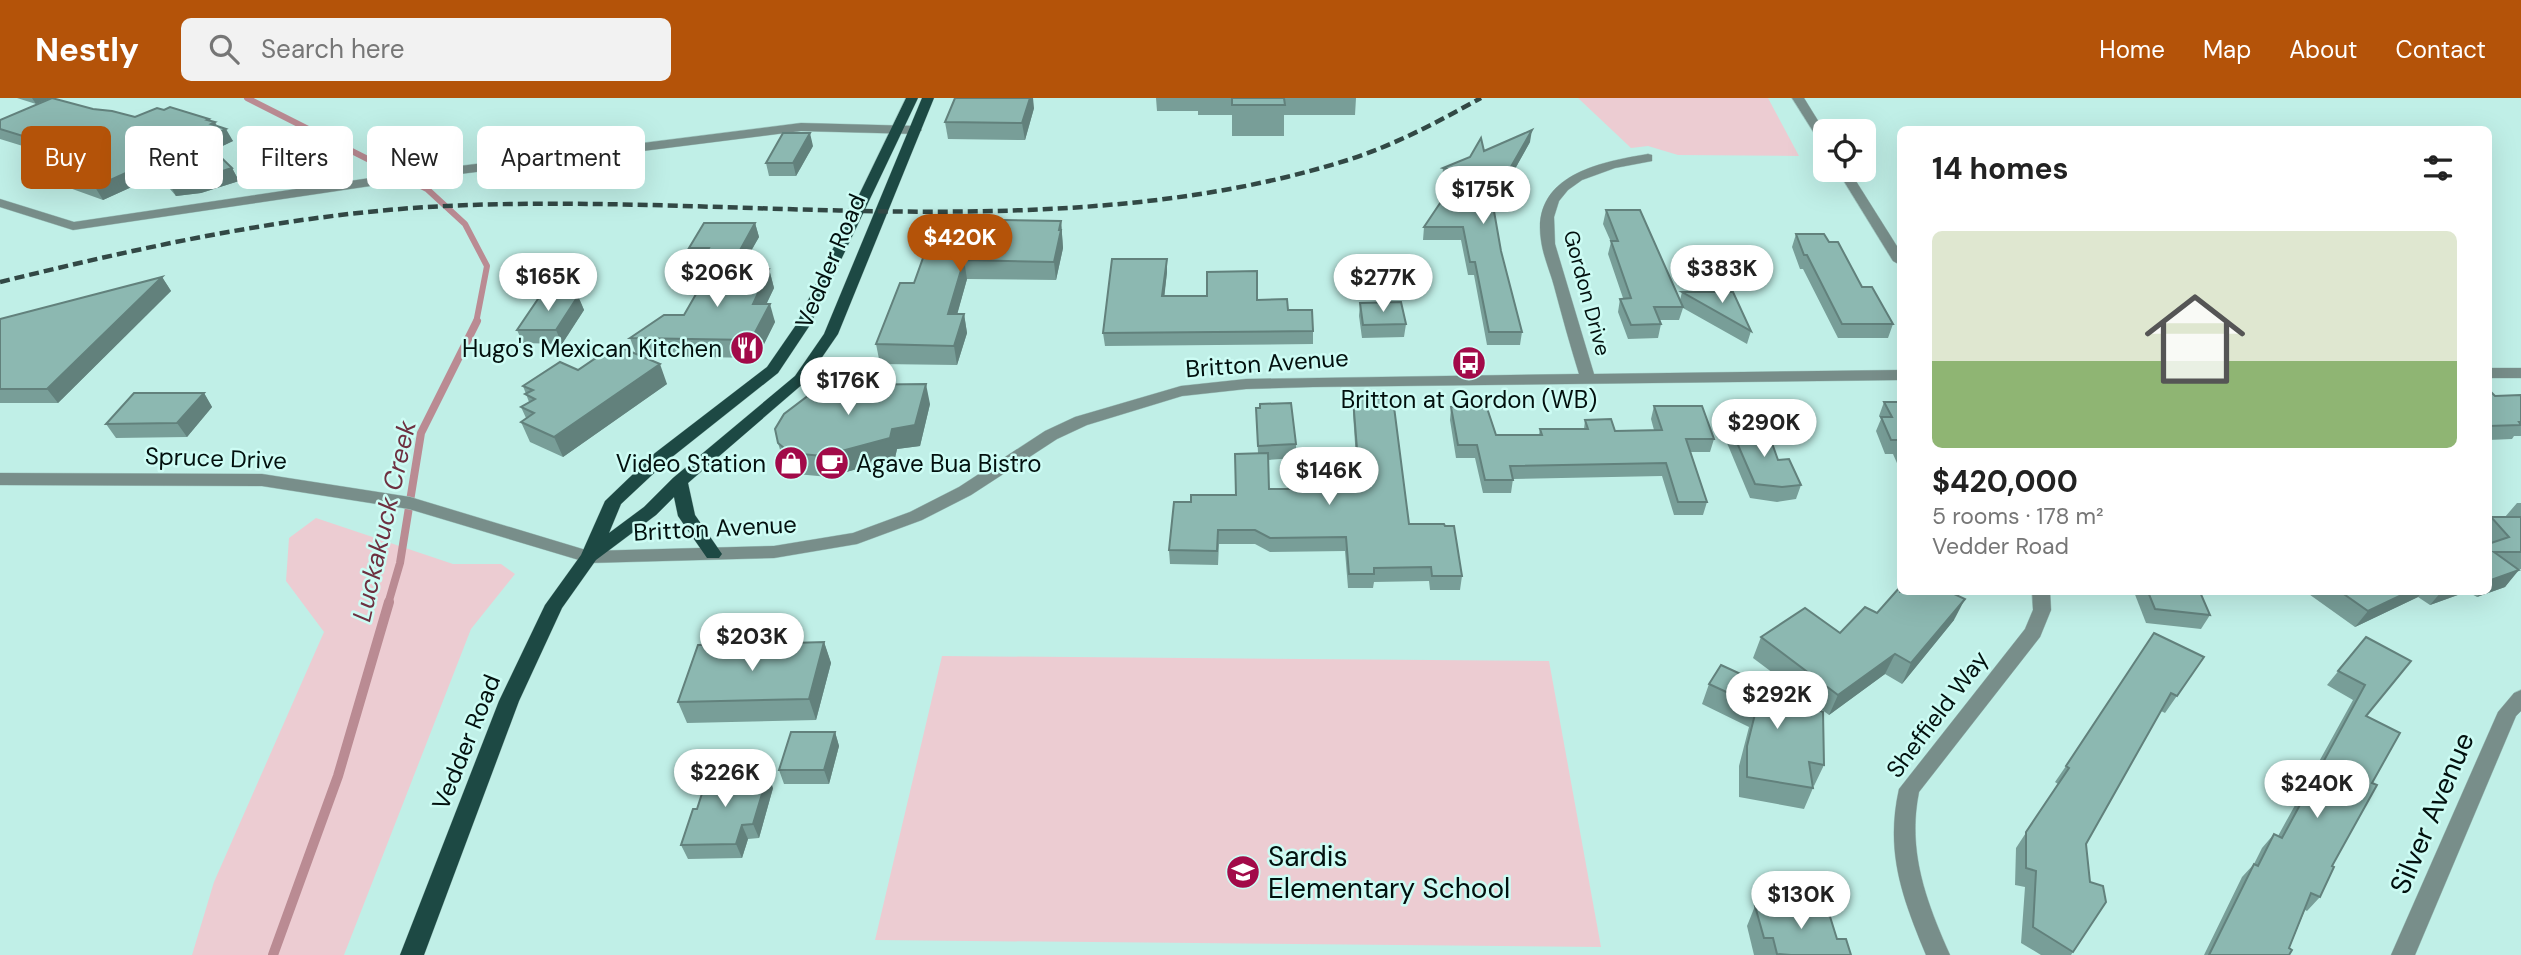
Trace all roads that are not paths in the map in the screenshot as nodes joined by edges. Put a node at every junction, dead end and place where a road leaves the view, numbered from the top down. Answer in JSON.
{"nodes":[{"id":1,"x":912,"y":98,"type":"edge"},
{"id":2,"x":928,"y":98,"type":"edge"},
{"id":3,"x":1798,"y":98,"type":"edge"},
{"id":4,"x":1813,"y":122,"type":"edge"},
{"id":5,"x":899,"y":128,"type":"junction"},
{"id":6,"x":916,"y":130,"type":"junction"},
{"id":7,"x":1647,"y":158,"type":"dead end"},
{"id":8,"x":1851,"y":182,"type":"edge"},
{"id":9,"x":0,"y":203,"type":"edge"},
{"id":10,"x":1897,"y":256,"type":"edge"},
{"id":11,"x":2492,"y":373,"type":"edge"},
{"id":12,"x":2521,"y":373,"type":"edge"},
{"id":13,"x":1897,"y":375,"type":"edge"},
{"id":14,"x":1588,"y":378,"type":"junction"},
{"id":15,"x":0,"y":479,"type":"edge"},
{"id":16,"x":679,"y":482,"type":"junction"},
{"id":17,"x":713,"y":554,"type":"junction"},
{"id":18,"x":589,"y":557,"type":"junction"},
{"id":19,"x":2041,"y":595,"type":"edge"},
{"id":20,"x":2521,"y":698,"type":"edge"},
{"id":21,"x":412,"y":955,"type":"edge"},
{"id":22,"x":1938,"y":955,"type":"edge"},
{"id":23,"x":2403,"y":955,"type":"edge"}],
"edges":[{"from":1,"to":5,"type":"main road","name":"Vedder Road"},
{"from":2,"to":6,"type":"main road","name":"Vedder Road"},
{"from":3,"to":4,"type":"street"},
{"from":5,"to":6,"type":"street"},
{"from":5,"to":9,"type":"street"},
{"from":5,"to":18,"type":"main road","name":"Vedder Road"},
{"from":6,"to":16,"type":"main road","name":"Vedder Road"},
{"from":7,"to":14,"type":"street","name":"Gordon Drive"},
{"from":8,"to":10,"type":"street"},
{"from":11,"to":12,"type":"street"},
{"from":13,"to":14,"type":"street","name":"Britton Avenue"},
{"from":14,"to":17,"type":"street","name":"Britton Avenue"},
{"from":15,"to":18,"type":"street","name":"Spruce Drive"},
{"from":16,"to":17,"type":"main road"},
{"from":16,"to":18,"type":"main road","name":"Vedder Road"},
{"from":17,"to":18,"type":"street","name":"Britton Avenue"},
{"from":18,"to":21,"type":"main road","name":"Vedder Road"},
{"from":19,"to":22,"type":"street","name":"Sheffield Way"},
{"from":20,"to":23,"type":"street","name":"Silver Avenue"}]}
